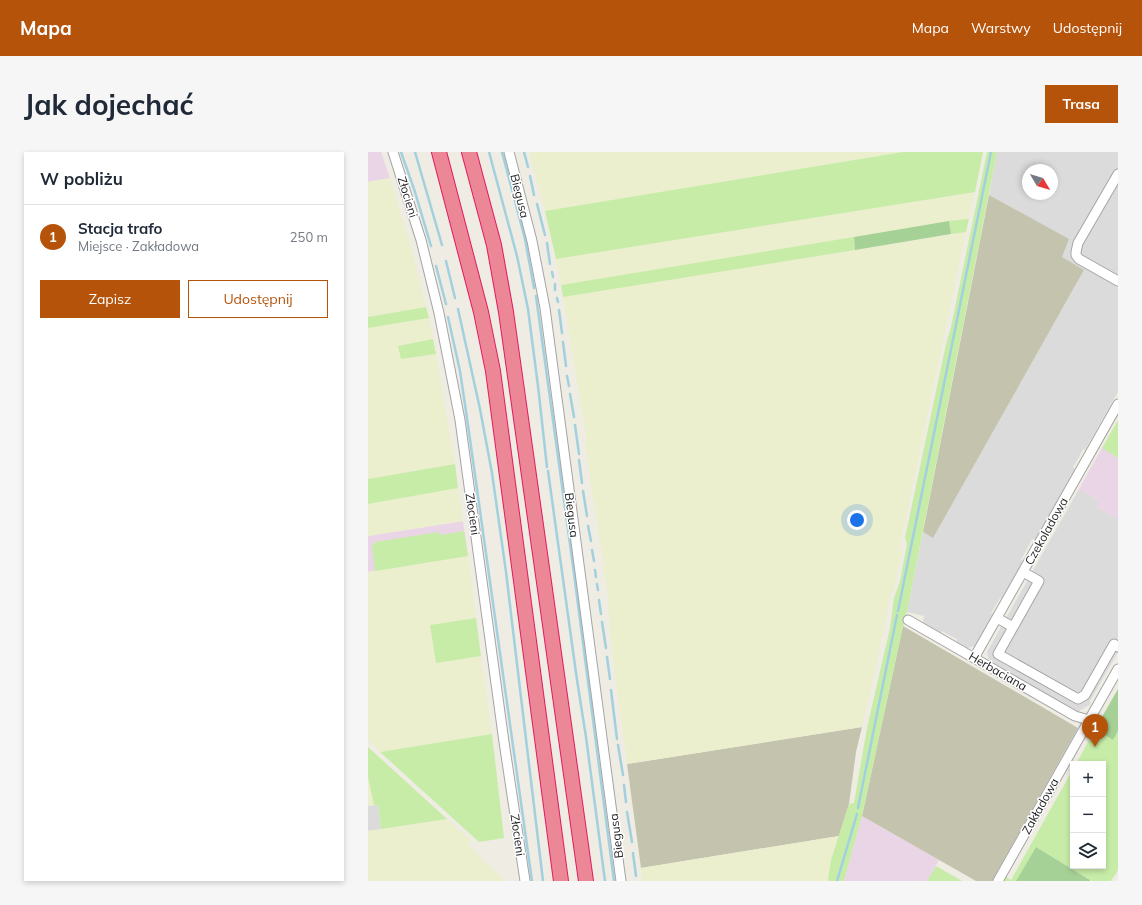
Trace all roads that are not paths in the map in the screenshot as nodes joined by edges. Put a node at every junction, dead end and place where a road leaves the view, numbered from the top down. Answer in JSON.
{"nodes":[{"id":1,"x":393,"y":152,"type":"edge"},
{"id":2,"x":439,"y":152,"type":"edge"},
{"id":3,"x":469,"y":152,"type":"edge"},
{"id":4,"x":509,"y":152,"type":"edge"},
{"id":5,"x":1118,"y":174,"type":"edge"},
{"id":6,"x":1118,"y":281,"type":"edge"},
{"id":7,"x":1118,"y":404,"type":"edge"},
{"id":8,"x":1023,"y":572,"type":"junction"},
{"id":9,"x":997,"y":618,"type":"junction"},
{"id":10,"x":908,"y":620,"type":"dead end"},
{"id":11,"x":1013,"y":627,"type":"junction"},
{"id":12,"x":1118,"y":647,"type":"edge"},
{"id":13,"x":974,"y":658,"type":"junction"},
{"id":14,"x":1118,"y":669,"type":"edge"},
{"id":15,"x":1089,"y":720,"type":"junction"},
{"id":16,"x":525,"y":881,"type":"edge"},
{"id":17,"x":561,"y":881,"type":"edge"},
{"id":18,"x":586,"y":881,"type":"edge"},
{"id":19,"x":621,"y":881,"type":"edge"},
{"id":20,"x":998,"y":881,"type":"edge"}],
"edges":[{"from":1,"to":16,"type":"street","name":"Złocieni"},
{"from":2,"to":17,"type":"highway"},
{"from":3,"to":18,"type":"highway"},
{"from":4,"to":19,"type":"street","name":"Biegusa"},
{"from":5,"to":6,"type":"street"},
{"from":7,"to":8,"type":"street","name":"Czekoladowa"},
{"from":8,"to":9,"type":"street","name":"Czekoladowa"},
{"from":8,"to":11,"type":"street"},
{"from":9,"to":11,"type":"street"},
{"from":9,"to":13,"type":"street","name":"Czekoladowa"},
{"from":10,"to":13,"type":"street","name":"Herbaciana"},
{"from":11,"to":12,"type":"street"},
{"from":13,"to":15,"type":"street","name":"Herbaciana"},
{"from":14,"to":15,"type":"street","name":"Zakładowa"},
{"from":15,"to":20,"type":"street","name":"Zakładowa"}]}
